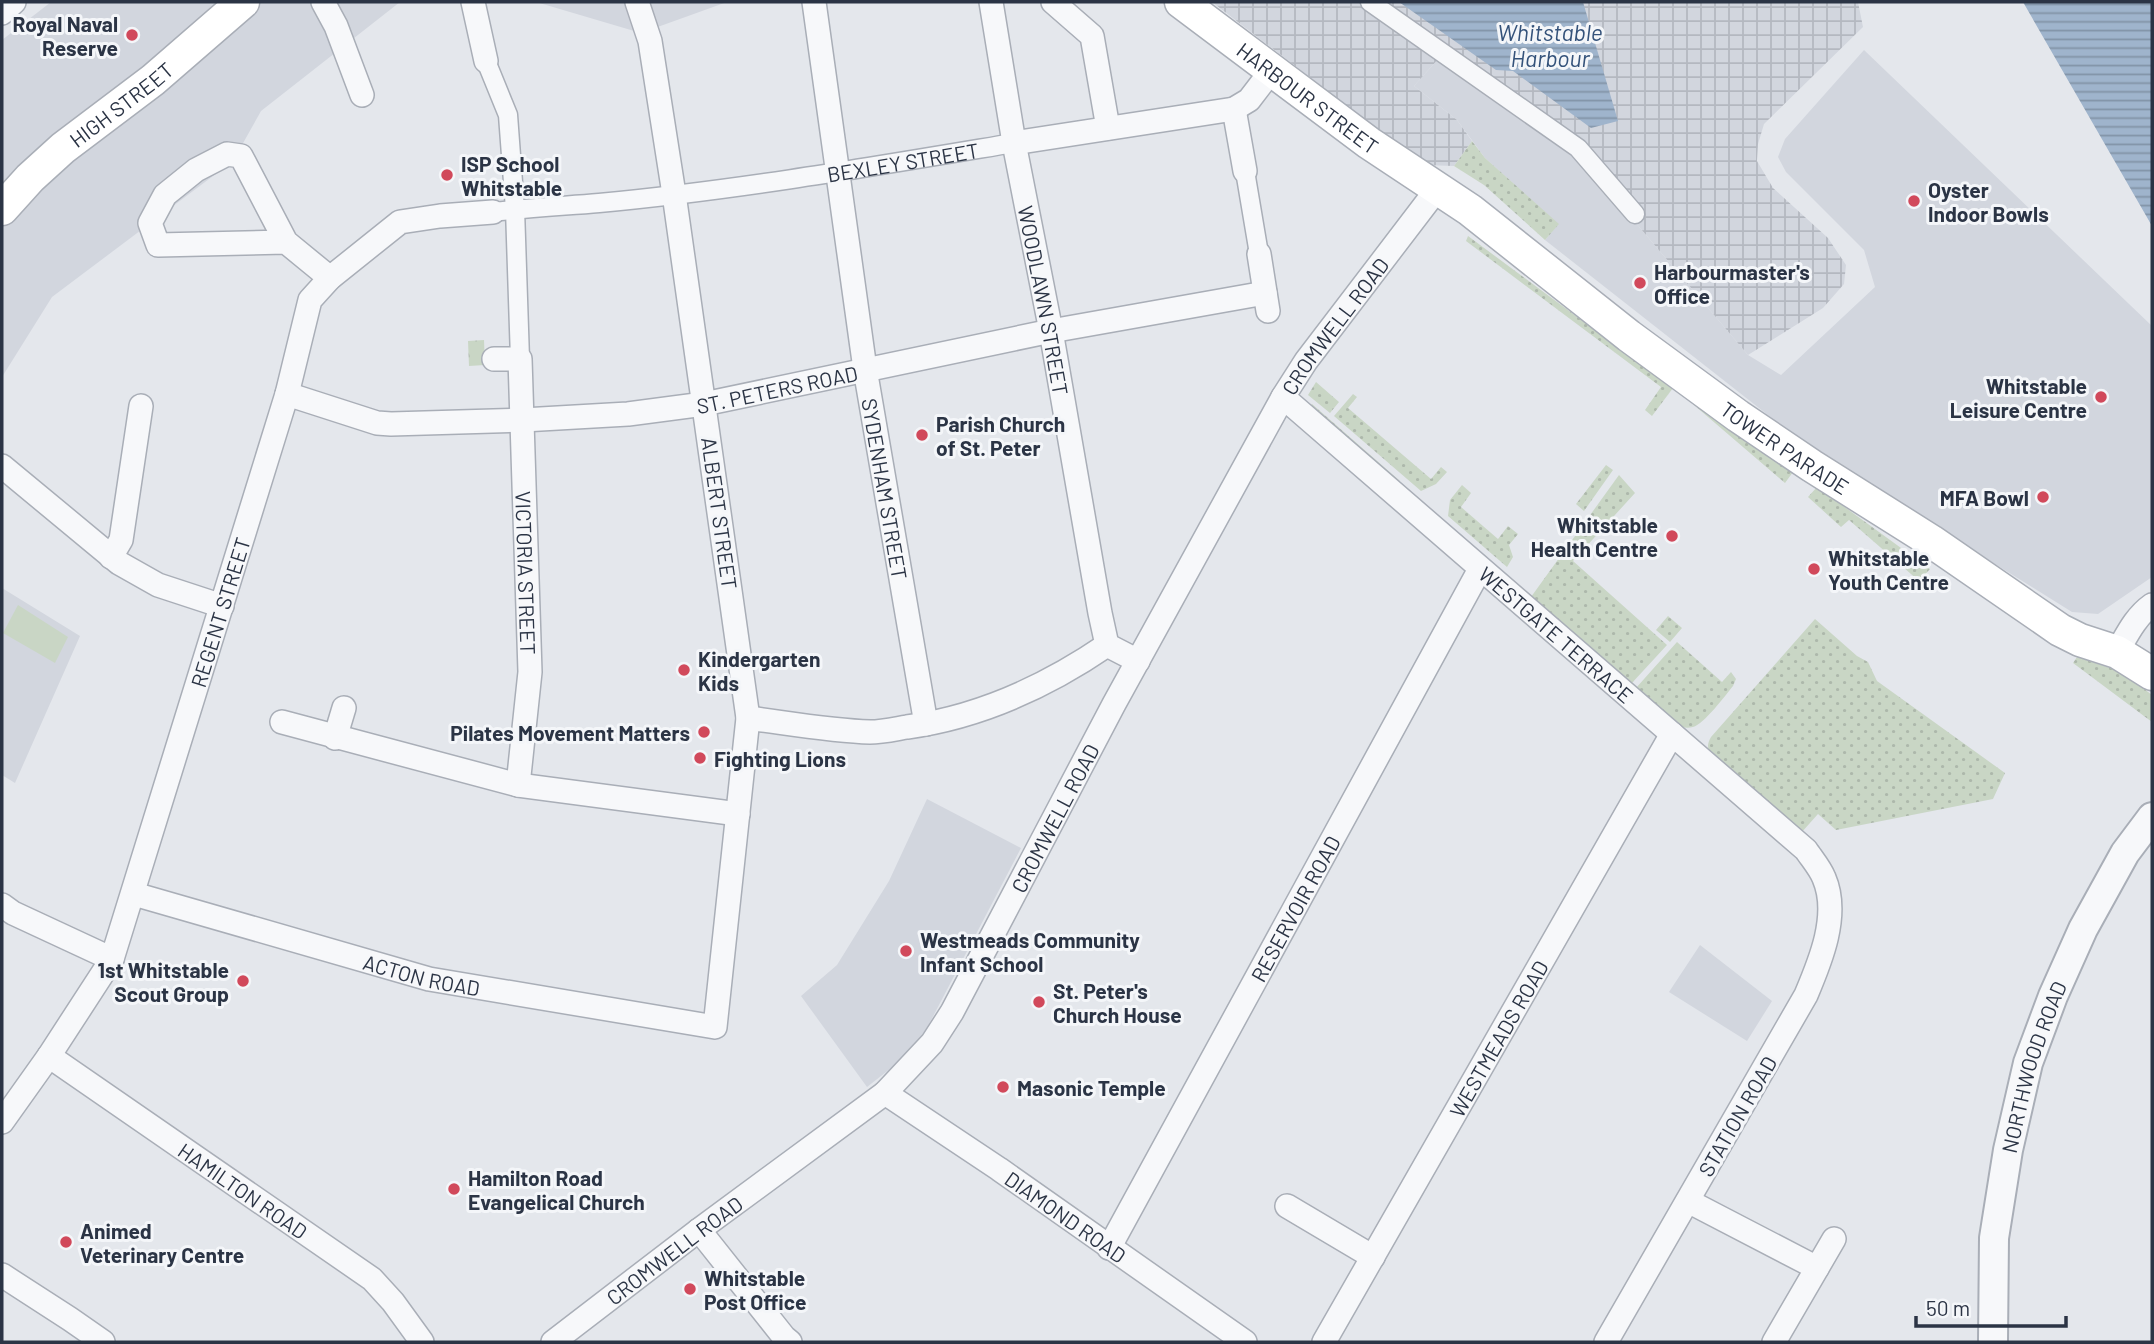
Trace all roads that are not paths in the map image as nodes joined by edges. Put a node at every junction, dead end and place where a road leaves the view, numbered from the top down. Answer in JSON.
{"nodes":[{"id":1,"x":14,"y":2,"type":"edge"},
{"id":2,"x":243,"y":2,"type":"edge"},
{"id":3,"x":323,"y":2,"type":"edge"},
{"id":4,"x":473,"y":2,"type":"edge"},
{"id":5,"x":637,"y":2,"type":"edge"},
{"id":6,"x":814,"y":2,"type":"edge"},
{"id":7,"x":991,"y":2,"type":"edge"},
{"id":8,"x":1053,"y":2,"type":"edge"},
{"id":9,"x":1181,"y":2,"type":"edge"},
{"id":10,"x":1370,"y":2,"type":"edge"},
{"id":11,"x":2,"y":13,"type":"edge"},
{"id":12,"x":486,"y":61,"type":"joint"},
{"id":13,"x":1272,"y":70,"type":"junction"},
{"id":14,"x":362,"y":95,"type":"dead end"},
{"id":15,"x":1234,"y":109,"type":"junction"},
{"id":16,"x":1108,"y":128,"type":"junction"},
{"id":17,"x":1014,"y":143,"type":"junction"},
{"id":18,"x":1245,"y":171,"type":"joint"},
{"id":19,"x":837,"y":172,"type":"junction"},
{"id":20,"x":1438,"y":188,"type":"junction"},
{"id":21,"x":674,"y":194,"type":"junction"},
{"id":22,"x":2,"y":209,"type":"edge"},
{"id":23,"x":504,"y":210,"type":"junction"},
{"id":24,"x":1635,"y":214,"type":"dead end"},
{"id":25,"x":286,"y":242,"type":"junction"},
{"id":26,"x":1259,"y":254,"type":"joint"},
{"id":27,"x":330,"y":278,"type":"junction"},
{"id":28,"x":1051,"y":331,"type":"junction"},
{"id":29,"x":494,"y":359,"type":"dead end"},
{"id":30,"x":520,"y":359,"type":"junction"},
{"id":31,"x":865,"y":369,"type":"junction"},
{"id":32,"x":287,"y":394,"type":"junction"},
{"id":33,"x":1283,"y":397,"type":"junction"},
{"id":34,"x":705,"y":404,"type":"junction"},
{"id":35,"x":141,"y":406,"type":"dead end"},
{"id":36,"x":523,"y":420,"type":"junction"},
{"id":37,"x":2,"y":466,"type":"edge"},
{"id":38,"x":111,"y":557,"type":"junction"},
{"id":39,"x":1480,"y":569,"type":"junction"},
{"id":40,"x":2152,"y":605,"type":"edge"},
{"id":41,"x":222,"y":606,"type":"junction"},
{"id":42,"x":1107,"y":645,"type":"junction"},
{"id":43,"x":2117,"y":652,"type":"junction"},
{"id":44,"x":1138,"y":661,"type":"junction"},
{"id":45,"x":2152,"y":674,"type":"edge"},
{"id":46,"x":344,"y":708,"type":"dead end"},
{"id":47,"x":748,"y":718,"type":"junction"},
{"id":48,"x":282,"y":722,"type":"dead end"},
{"id":49,"x":926,"y":724,"type":"junction"},
{"id":50,"x":1672,"y":734,"type":"junction"},
{"id":51,"x":335,"y":738,"type":"junction"},
{"id":52,"x":519,"y":785,"type":"junction"},
{"id":53,"x":738,"y":814,"type":"junction"},
{"id":54,"x":2152,"y":817,"type":"edge"},
{"id":55,"x":1824,"y":877,"type":"joint"},
{"id":56,"x":134,"y":894,"type":"junction"},
{"id":57,"x":2,"y":905,"type":"edge"},
{"id":58,"x":112,"y":959,"type":"junction"},
{"id":59,"x":715,"y":1027,"type":"joint"},
{"id":60,"x":49,"y":1056,"type":"junction"},
{"id":61,"x":885,"y":1093,"type":"junction"},
{"id":62,"x":2,"y":1122,"type":"edge"},
{"id":63,"x":1688,"y":1201,"type":"junction"},
{"id":64,"x":1287,"y":1206,"type":"dead end"},
{"id":65,"x":699,"y":1230,"type":"junction"},
{"id":66,"x":1834,"y":1239,"type":"dead end"},
{"id":67,"x":1108,"y":1248,"type":"junction"},
{"id":68,"x":1373,"y":1257,"type":"junction"},
{"id":69,"x":1817,"y":1268,"type":"junction"},
{"id":70,"x":2,"y":1275,"type":"edge"},
{"id":71,"x":103,"y":1342,"type":"edge"},
{"id":72,"x":422,"y":1342,"type":"edge"},
{"id":73,"x":553,"y":1342,"type":"edge"},
{"id":74,"x":790,"y":1342,"type":"edge"},
{"id":75,"x":1245,"y":1342,"type":"edge"},
{"id":76,"x":1324,"y":1342,"type":"edge"},
{"id":77,"x":1606,"y":1342,"type":"edge"},
{"id":78,"x":1774,"y":1342,"type":"edge"},
{"id":79,"x":1993,"y":1342,"type":"edge"}],
"edges":[{"from":1,"to":11,"type":"street"},
{"from":2,"to":22,"type":"main road","name":"HIGH STREET"},
{"from":3,"to":14,"type":"street"},
{"from":4,"to":12,"type":"street","name":"VICTORIA STREET"},
{"from":5,"to":21,"type":"street","name":"ALBERT STREET"},
{"from":6,"to":19,"type":"street","name":"SYDENHAM STREET"},
{"from":7,"to":17,"type":"street","name":"WOODLAWN STREET"},
{"from":8,"to":16,"type":"street"},
{"from":9,"to":13,"type":"main road","name":"HARBOUR STREET"},
{"from":10,"to":24,"type":"street"},
{"from":12,"to":23,"type":"street","name":"VICTORIA STREET"},
{"from":13,"to":15,"type":"street"},
{"from":13,"to":20,"type":"main road","name":"HARBOUR STREET"},
{"from":15,"to":16,"type":"street","name":"BEXLEY STREET"},
{"from":15,"to":18,"type":"street"},
{"from":16,"to":17,"type":"street","name":"BEXLEY STREET"},
{"from":17,"to":19,"type":"street","name":"BEXLEY STREET"},
{"from":17,"to":28,"type":"street","name":"WOODLAWN STREET"},
{"from":18,"to":26,"type":"street"},
{"from":19,"to":21,"type":"street","name":"BEXLEY STREET"},
{"from":19,"to":31,"type":"street","name":"SYDENHAM STREET"},
{"from":20,"to":33,"type":"street","name":"CROMWELL ROAD"},
{"from":20,"to":43,"type":"main road","name":"TOWER PARADE"},
{"from":21,"to":23,"type":"street","name":"BEXLEY STREET"},
{"from":21,"to":34,"type":"street","name":"ALBERT STREET"},
{"from":23,"to":27,"type":"street","name":"REGENT STREET"},
{"from":23,"to":30,"type":"street","name":"VICTORIA STREET"},
{"from":25,"to":25,"type":"street"},
{"from":25,"to":27,"type":"street"},
{"from":26,"to":28,"type":"street","name":"ST. PETERS ROAD"},
{"from":27,"to":32,"type":"street","name":"REGENT STREET"},
{"from":28,"to":31,"type":"street","name":"ST. PETERS ROAD"},
{"from":28,"to":42,"type":"street","name":"WOODLAWN STREET"},
{"from":29,"to":30,"type":"street"},
{"from":30,"to":36,"type":"street","name":"VICTORIA STREET"},
{"from":31,"to":34,"type":"street","name":"ST. PETERS ROAD"},
{"from":31,"to":49,"type":"street","name":"SYDENHAM STREET"},
{"from":32,"to":36,"type":"street","name":"ST. PETERS ROAD"},
{"from":32,"to":41,"type":"street","name":"REGENT STREET"},
{"from":33,"to":39,"type":"street","name":"WESTGATE TERRACE"},
{"from":33,"to":44,"type":"street","name":"CROMWELL ROAD"},
{"from":34,"to":36,"type":"street","name":"ST. PETERS ROAD"},
{"from":34,"to":47,"type":"street","name":"ALBERT STREET"},
{"from":35,"to":38,"type":"street"},
{"from":36,"to":52,"type":"street","name":"VICTORIA STREET"},
{"from":37,"to":38,"type":"street"},
{"from":38,"to":41,"type":"street"},
{"from":39,"to":50,"type":"street","name":"WESTGATE TERRACE"},
{"from":39,"to":67,"type":"street","name":"RESERVOIR ROAD"},
{"from":40,"to":43,"type":"street"},
{"from":41,"to":56,"type":"street","name":"REGENT STREET"},
{"from":42,"to":44,"type":"street"},
{"from":42,"to":49,"type":"street"},
{"from":43,"to":45,"type":"main road","name":"TOWER PARADE"},
{"from":44,"to":61,"type":"street","name":"CROMWELL ROAD"},
{"from":46,"to":51,"type":"street"},
{"from":47,"to":49,"type":"street"},
{"from":47,"to":53,"type":"street","name":"ALBERT STREET"},
{"from":48,"to":51,"type":"street"},
{"from":50,"to":55,"type":"street","name":"WESTGATE TERRACE"},
{"from":50,"to":68,"type":"street","name":"WESTMEADS ROAD"},
{"from":51,"to":52,"type":"street"},
{"from":52,"to":53,"type":"street"},
{"from":53,"to":59,"type":"street","name":"ALBERT STREET"},
{"from":54,"to":79,"type":"street","name":"NORTHWOOD ROAD"},
{"from":55,"to":63,"type":"street","name":"STATION ROAD"},
{"from":56,"to":58,"type":"street","name":"REGENT STREET"},
{"from":56,"to":59,"type":"street","name":"ACTON ROAD"},
{"from":57,"to":58,"type":"street"},
{"from":58,"to":60,"type":"street","name":"REGENT STREET"},
{"from":60,"to":62,"type":"street","name":"REGENT STREET"},
{"from":60,"to":72,"type":"street","name":"HAMILTON ROAD"},
{"from":61,"to":65,"type":"street","name":"CROMWELL ROAD"},
{"from":61,"to":67,"type":"street","name":"DIAMOND ROAD"},
{"from":63,"to":69,"type":"street"},
{"from":63,"to":77,"type":"street","name":"STATION ROAD"},
{"from":64,"to":68,"type":"street"},
{"from":65,"to":73,"type":"street","name":"CROMWELL ROAD"},
{"from":65,"to":74,"type":"street"},
{"from":66,"to":69,"type":"street"},
{"from":67,"to":75,"type":"street","name":"DIAMOND ROAD"},
{"from":68,"to":76,"type":"street","name":"WESTMEADS ROAD"},
{"from":69,"to":78,"type":"street"},
{"from":70,"to":71,"type":"street"}]}
